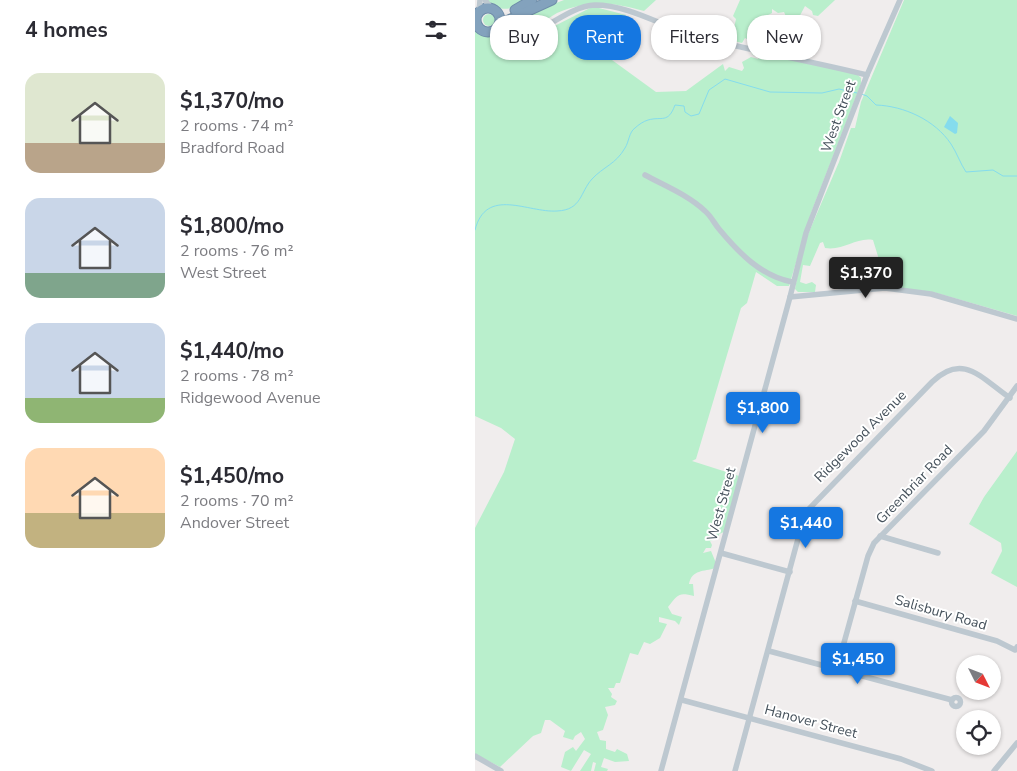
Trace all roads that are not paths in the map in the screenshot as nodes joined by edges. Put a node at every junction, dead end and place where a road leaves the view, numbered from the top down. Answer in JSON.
{"nodes":[{"id":1,"x":480,"y":0,"type":"edge"},
{"id":2,"x":485,"y":0,"type":"edge"},
{"id":3,"x":532,"y":0,"type":"edge"},
{"id":4,"x":552,"y":0,"type":"edge"},
{"id":5,"x":900,"y":0,"type":"edge"},
{"id":6,"x":495,"y":10,"type":"junction"},
{"id":7,"x":496,"y":15,"type":"edge"},
{"id":8,"x":521,"y":15,"type":"edge"},
{"id":9,"x":477,"y":16,"type":"edge"},
{"id":10,"x":558,"y":17,"type":"edge"},
{"id":11,"x":481,"y":30,"type":"edge"},
{"id":12,"x":867,"y":75,"type":"junction"},
{"id":13,"x":645,"y":175,"type":"dead end"},
{"id":14,"x":793,"y":282,"type":"junction"},
{"id":15,"x":790,"y":297,"type":"junction"},
{"id":16,"x":1017,"y":319,"type":"edge"},
{"id":17,"x":1017,"y":386,"type":"edge"},
{"id":18,"x":1009,"y":398,"type":"junction"},
{"id":19,"x":880,"y":536,"type":"junction"},
{"id":20,"x":721,"y":553,"type":"junction"},
{"id":21,"x":938,"y":553,"type":"dead end"},
{"id":22,"x":790,"y":572,"type":"junction"},
{"id":23,"x":855,"y":601,"type":"junction"},
{"id":24,"x":1017,"y":647,"type":"edge"},
{"id":25,"x":769,"y":651,"type":"junction"},
{"id":26,"x":837,"y":668,"type":"junction"},
{"id":27,"x":682,"y":700,"type":"junction"},
{"id":28,"x":952,"y":700,"type":"dead end"},
{"id":29,"x":749,"y":718,"type":"junction"},
{"id":30,"x":1017,"y":743,"type":"edge"},
{"id":31,"x":475,"y":756,"type":"edge"},
{"id":32,"x":501,"y":771,"type":"edge"},
{"id":33,"x":661,"y":771,"type":"edge"},
{"id":34,"x":735,"y":771,"type":"edge"},
{"id":35,"x":932,"y":771,"type":"edge"},
{"id":36,"x":994,"y":771,"type":"edge"}],
"edges":[{"from":1,"to":9,"type":"street"},
{"from":2,"to":6,"type":"street"},
{"from":3,"to":6,"type":"highway"},
{"from":4,"to":8,"type":"highway"},
{"from":5,"to":12,"type":"street","name":"West Street"},
{"from":6,"to":7,"type":"highway"},
{"from":6,"to":9,"type":"highway"},
{"from":9,"to":11,"type":"highway"},
{"from":10,"to":12,"type":"street"},
{"from":12,"to":14,"type":"street","name":"West Street"},
{"from":13,"to":14,"type":"street"},
{"from":14,"to":15,"type":"street","name":"West Street"},
{"from":15,"to":16,"type":"street"},
{"from":15,"to":20,"type":"street","name":"West Street"},
{"from":17,"to":18,"type":"street","name":"Greenbriar Road"},
{"from":18,"to":19,"type":"street","name":"Greenbriar Road"},
{"from":18,"to":22,"type":"street","name":"Ridgewood Avenue"},
{"from":19,"to":21,"type":"street"},
{"from":19,"to":23,"type":"street","name":"Greenbriar Road"},
{"from":20,"to":22,"type":"street"},
{"from":20,"to":27,"type":"street","name":"West Street"},
{"from":22,"to":25,"type":"street","name":"Ridgewood Avenue"},
{"from":23,"to":24,"type":"street","name":"Salisbury Road"},
{"from":23,"to":26,"type":"street","name":"Greenbriar Road"},
{"from":25,"to":26,"type":"street"},
{"from":25,"to":29,"type":"street","name":"Ridgewood Avenue"},
{"from":26,"to":28,"type":"street"},
{"from":27,"to":29,"type":"street","name":"Hanover Street"},
{"from":27,"to":33,"type":"street","name":"West Street"},
{"from":29,"to":34,"type":"street","name":"Ridgewood Avenue"},
{"from":29,"to":35,"type":"street","name":"Hanover Street"},
{"from":30,"to":36,"type":"street"},
{"from":31,"to":32,"type":"street"}]}
